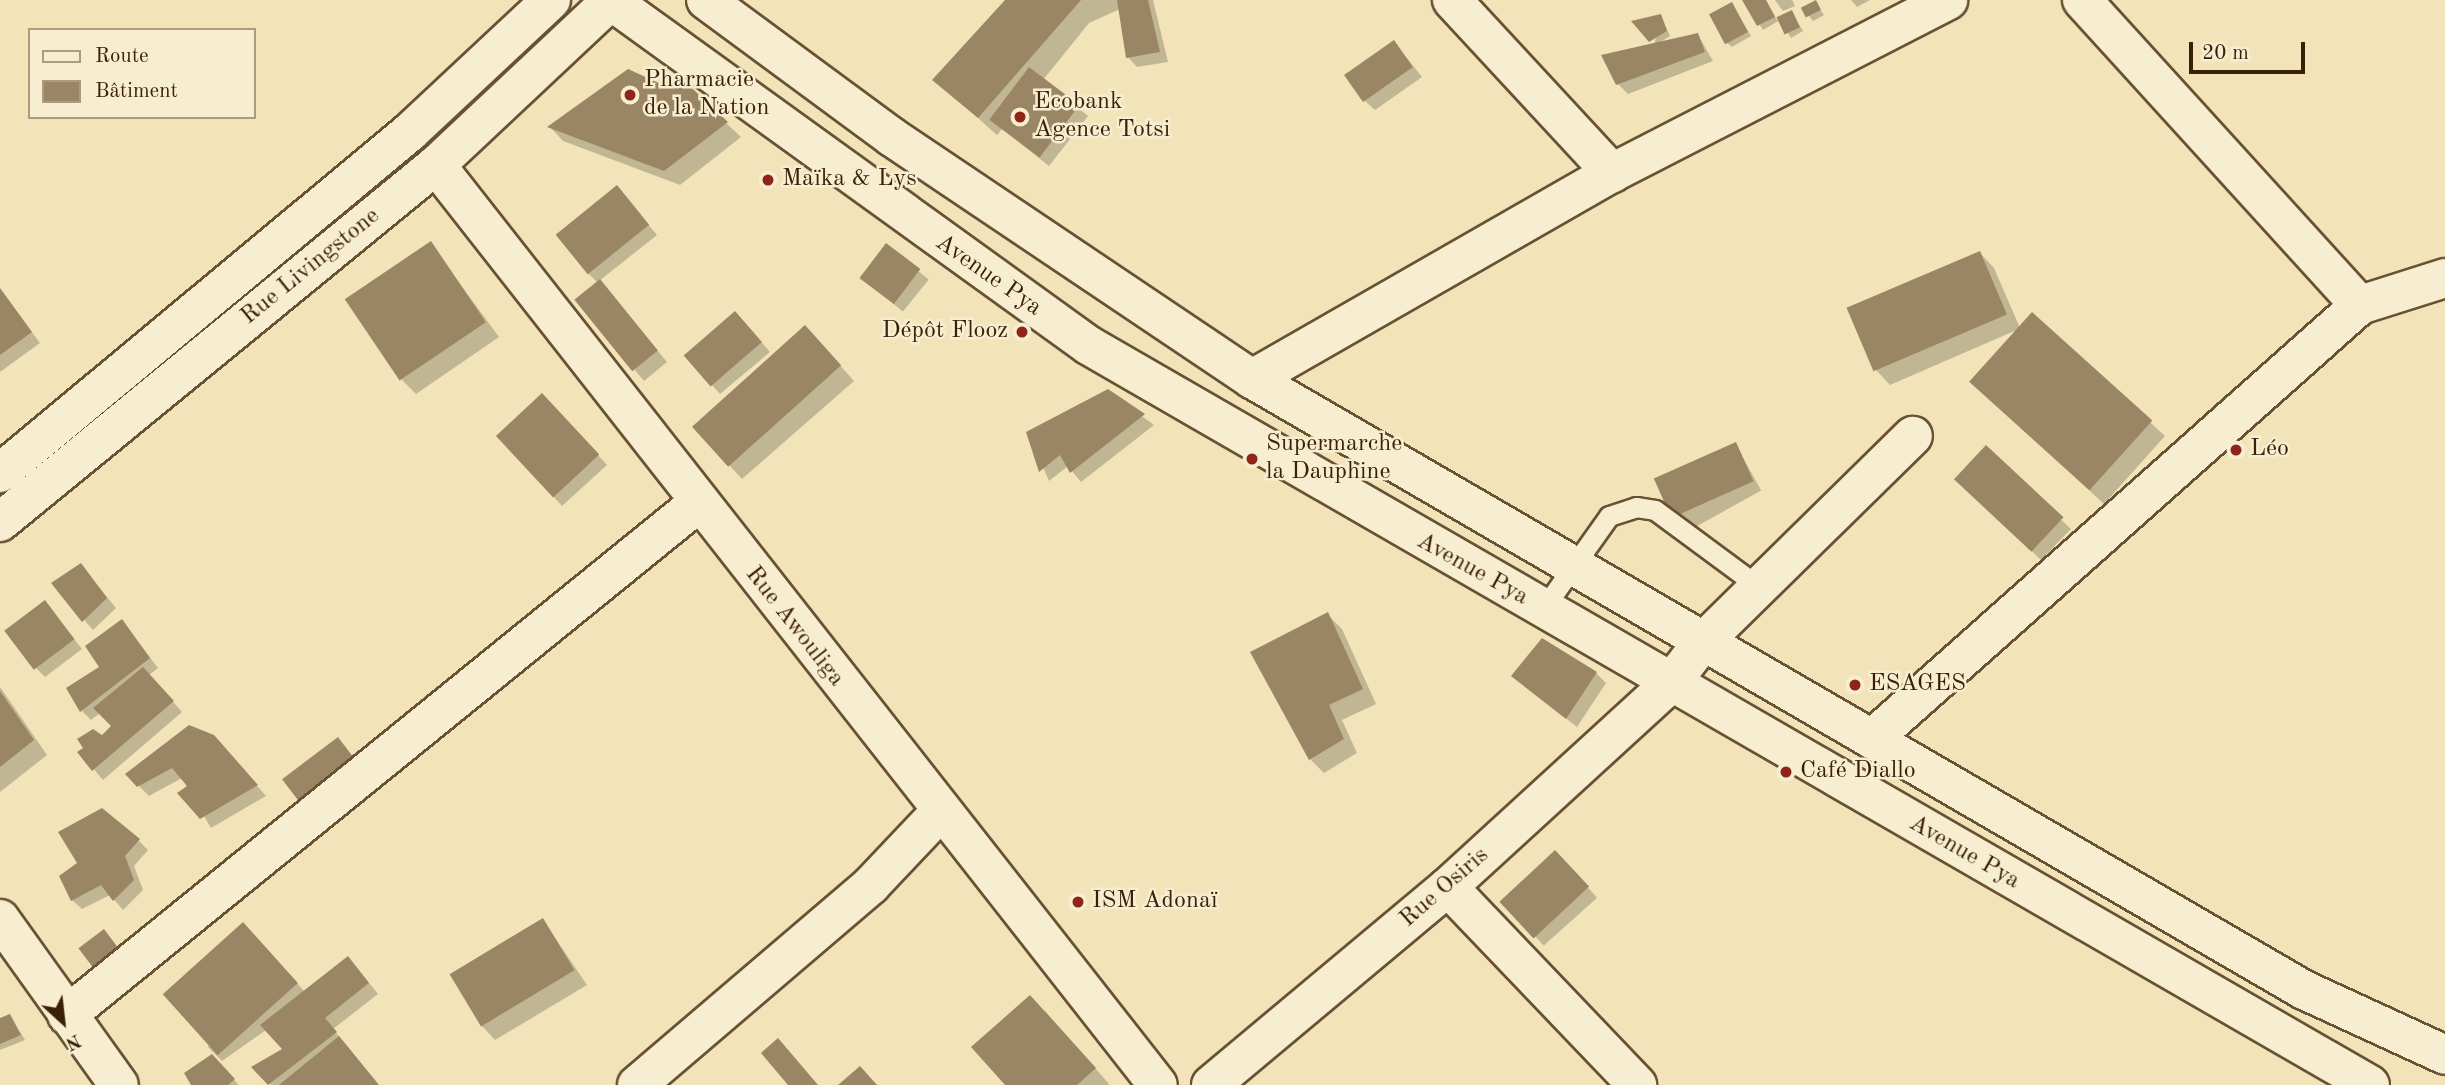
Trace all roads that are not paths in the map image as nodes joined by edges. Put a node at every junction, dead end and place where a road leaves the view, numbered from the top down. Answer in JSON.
{"nodes":[{"id":1,"x":551,"y":0,"type":"edge"},
{"id":2,"x":611,"y":0,"type":"edge"},
{"id":3,"x":706,"y":0,"type":"edge"},
{"id":4,"x":1452,"y":0,"type":"edge"},
{"id":5,"x":1948,"y":0,"type":"edge"},
{"id":6,"x":2082,"y":0,"type":"edge"},
{"id":7,"x":411,"y":132,"type":"junction"},
{"id":8,"x":436,"y":165,"type":"junction"},
{"id":9,"x":1612,"y":173,"type":"junction"},
{"id":10,"x":2445,"y":278,"type":"edge"},
{"id":11,"x":2360,"y":305,"type":"junction"},
{"id":12,"x":1252,"y":379,"type":"junction"},
{"id":13,"x":1913,"y":436,"type":"dead end"},
{"id":14,"x":0,"y":473,"type":"edge"},
{"id":15,"x":697,"y":505,"type":"junction"},
{"id":16,"x":0,"y":522,"type":"edge"},
{"id":17,"x":1568,"y":566,"type":"junction"},
{"id":18,"x":1759,"y":587,"type":"junction"},
{"id":19,"x":1543,"y":609,"type":"junction"},
{"id":20,"x":1701,"y":644,"type":"junction"},
{"id":21,"x":1671,"y":682,"type":"junction"},
{"id":22,"x":1872,"y":739,"type":"junction"},
{"id":23,"x":940,"y":812,"type":"junction"},
{"id":24,"x":1448,"y":887,"type":"junction"},
{"id":25,"x":0,"y":919,"type":"edge"},
{"id":26,"x":67,"y":1015,"type":"junction"},
{"id":27,"x":2445,"y":1055,"type":"edge"},
{"id":28,"x":119,"y":1085,"type":"edge"},
{"id":29,"x":637,"y":1085,"type":"edge"},
{"id":30,"x":1158,"y":1085,"type":"edge"},
{"id":31,"x":1211,"y":1085,"type":"edge"},
{"id":32,"x":1637,"y":1085,"type":"edge"},
{"id":33,"x":2370,"y":1085,"type":"edge"}],
"edges":[{"from":1,"to":7,"type":"street","name":"Rue Livingstone"},
{"from":2,"to":8,"type":"street","name":"Rue Livingstone"},
{"from":2,"to":19,"type":"street","name":"Avenue Pya"},
{"from":3,"to":12,"type":"street","name":"Avenue Pya"},
{"from":4,"to":9,"type":"street"},
{"from":5,"to":9,"type":"street"},
{"from":6,"to":11,"type":"street"},
{"from":7,"to":8,"type":"street","name":"Rue Awouliga"},
{"from":7,"to":14,"type":"street","name":"Rue Livingstone"},
{"from":8,"to":15,"type":"street","name":"Rue Awouliga"},
{"from":8,"to":16,"type":"street","name":"Rue Livingstone"},
{"from":9,"to":12,"type":"street"},
{"from":10,"to":11,"type":"street"},
{"from":11,"to":22,"type":"street"},
{"from":12,"to":17,"type":"street","name":"Avenue Pya"},
{"from":13,"to":18,"type":"street","name":"Rue Osiris"},
{"from":15,"to":23,"type":"street","name":"Rue Awouliga"},
{"from":15,"to":26,"type":"street"},
{"from":17,"to":18,"type":"lane"},
{"from":17,"to":19,"type":"lane"},
{"from":17,"to":20,"type":"street","name":"Avenue Pya"},
{"from":18,"to":20,"type":"street","name":"Rue Osiris"},
{"from":19,"to":21,"type":"street","name":"Avenue Pya"},
{"from":20,"to":21,"type":"street","name":"Rue Osiris"},
{"from":20,"to":22,"type":"street","name":"Avenue Pya"},
{"from":21,"to":24,"type":"street","name":"Rue Osiris"},
{"from":21,"to":33,"type":"street","name":"Avenue Pya"},
{"from":22,"to":27,"type":"street","name":"Avenue Pya"},
{"from":23,"to":29,"type":"street"},
{"from":23,"to":30,"type":"street","name":"Rue Awouliga"},
{"from":24,"to":31,"type":"street","name":"Rue Osiris"},
{"from":24,"to":32,"type":"street"},
{"from":25,"to":26,"type":"street"},
{"from":26,"to":28,"type":"street"}]}
